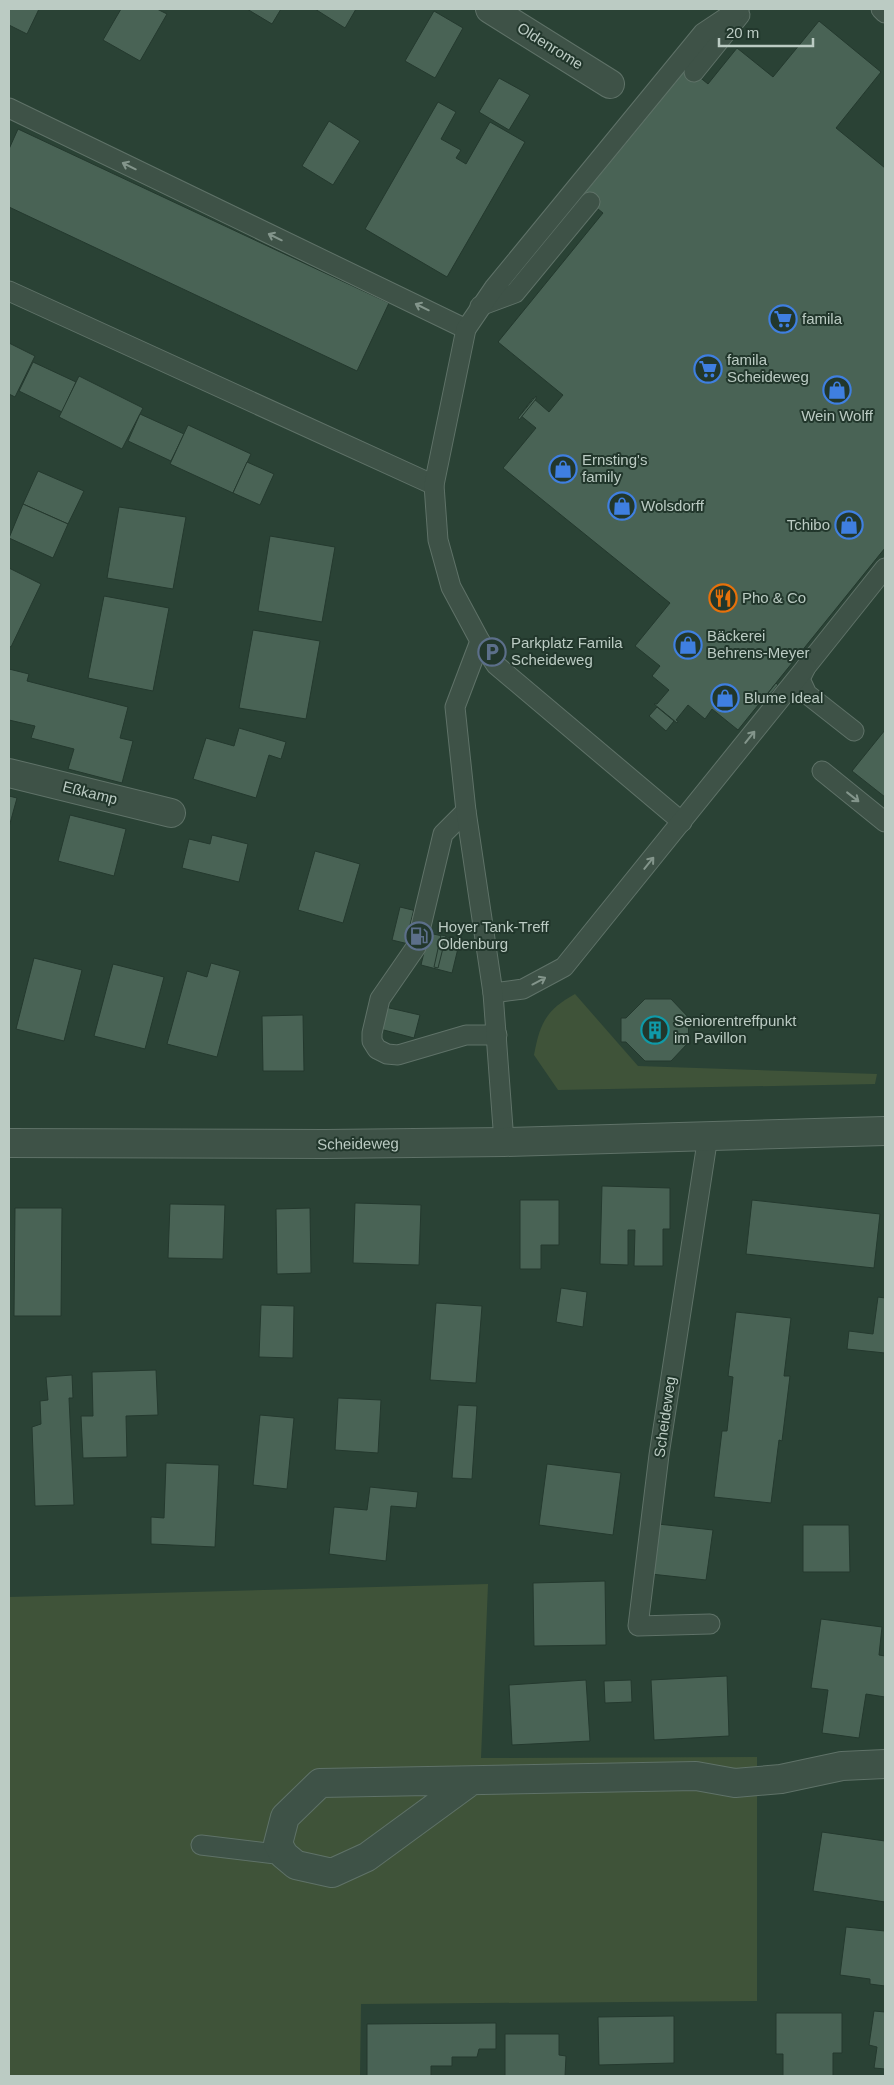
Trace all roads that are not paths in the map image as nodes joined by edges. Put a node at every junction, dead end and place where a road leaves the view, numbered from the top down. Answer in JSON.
{"nodes":[{"id":1,"x":490,"y":9,"type":"edge"},
{"id":2,"x":739,"y":9,"type":"edge"},
{"id":3,"x":745,"y":9,"type":"edge"},
{"id":4,"x":881,"y":9,"type":"edge"},
{"id":5,"x":885,"y":13,"type":"edge"},
{"id":6,"x":694,"y":72,"type":"dead end"},
{"id":7,"x":610,"y":84,"type":"dead end"},
{"id":8,"x":9,"y":108,"type":"edge"},
{"id":9,"x":590,"y":202,"type":"dead end"},
{"id":10,"x":9,"y":291,"type":"edge"},
{"id":11,"x":480,"y":306,"type":"junction"},
{"id":12,"x":466,"y":328,"type":"junction"},
{"id":13,"x":434,"y":485,"type":"junction"},
{"id":14,"x":885,"y":568,"type":"edge"},
{"id":15,"x":480,"y":641,"type":"junction"},
{"id":16,"x":806,"y":667,"type":"junction"},
{"id":17,"x":854,"y":730,"type":"dead end"},
{"id":18,"x":822,"y":771,"type":"dead end"},
{"id":19,"x":9,"y":773,"type":"edge"},
{"id":20,"x":466,"y":811,"type":"junction"},
{"id":21,"x":171,"y":813,"type":"dead end"},
{"id":22,"x":682,"y":822,"type":"junction"},
{"id":23,"x":885,"y":822,"type":"edge"},
{"id":24,"x":493,"y":994,"type":"junction"},
{"id":25,"x":497,"y":1035,"type":"junction"},
{"id":26,"x":885,"y":1131,"type":"edge"},
{"id":27,"x":708,"y":1136,"type":"junction"},
{"id":28,"x":504,"y":1142,"type":"junction"},
{"id":29,"x":9,"y":1143,"type":"edge"},
{"id":30,"x":710,"y":1624,"type":"dead end"},
{"id":31,"x":885,"y":1764,"type":"edge"},
{"id":32,"x":471,"y":1781,"type":"junction"},
{"id":33,"x":201,"y":1845,"type":"dead end"},
{"id":34,"x":284,"y":1855,"type":"junction"}],
"edges":[{"from":1,"to":7,"type":"street","name":"Oldenrome"},
{"from":2,"to":11,"type":"lane"},
{"from":3,"to":6,"type":"lane"},
{"from":4,"to":5,"type":"lane"},
{"from":12,"to":8,"type":"lane","one_way":true},
{"from":9,"to":11,"type":"lane"},
{"from":10,"to":13,"type":"lane"},
{"from":11,"to":12,"type":"lane"},
{"from":12,"to":13,"type":"lane"},
{"from":13,"to":15,"type":"lane"},
{"from":14,"to":16,"type":"lane"},
{"from":15,"to":20,"type":"lane"},
{"from":15,"to":22,"type":"lane"},
{"from":16,"to":17,"type":"lane"},
{"from":22,"to":16,"type":"lane","one_way":true},
{"from":18,"to":23,"type":"lane","one_way":true},
{"from":19,"to":21,"type":"street","name":"Eßkamp"},
{"from":20,"to":24,"type":"lane"},
{"from":20,"to":25,"type":"lane"},
{"from":24,"to":22,"type":"lane","one_way":true},
{"from":24,"to":25,"type":"lane"},
{"from":25,"to":28,"type":"lane"},
{"from":26,"to":27,"type":"street","name":"Scheideweg"},
{"from":27,"to":28,"type":"street","name":"Scheideweg"},
{"from":27,"to":30,"type":"lane","name":"Scheideweg"},
{"from":28,"to":29,"type":"street","name":"Scheideweg"},
{"from":31,"to":32,"type":"street"},
{"from":32,"to":34,"type":"street"},
{"from":32,"to":34,"type":"street"},
{"from":33,"to":34,"type":"lane"}]}
